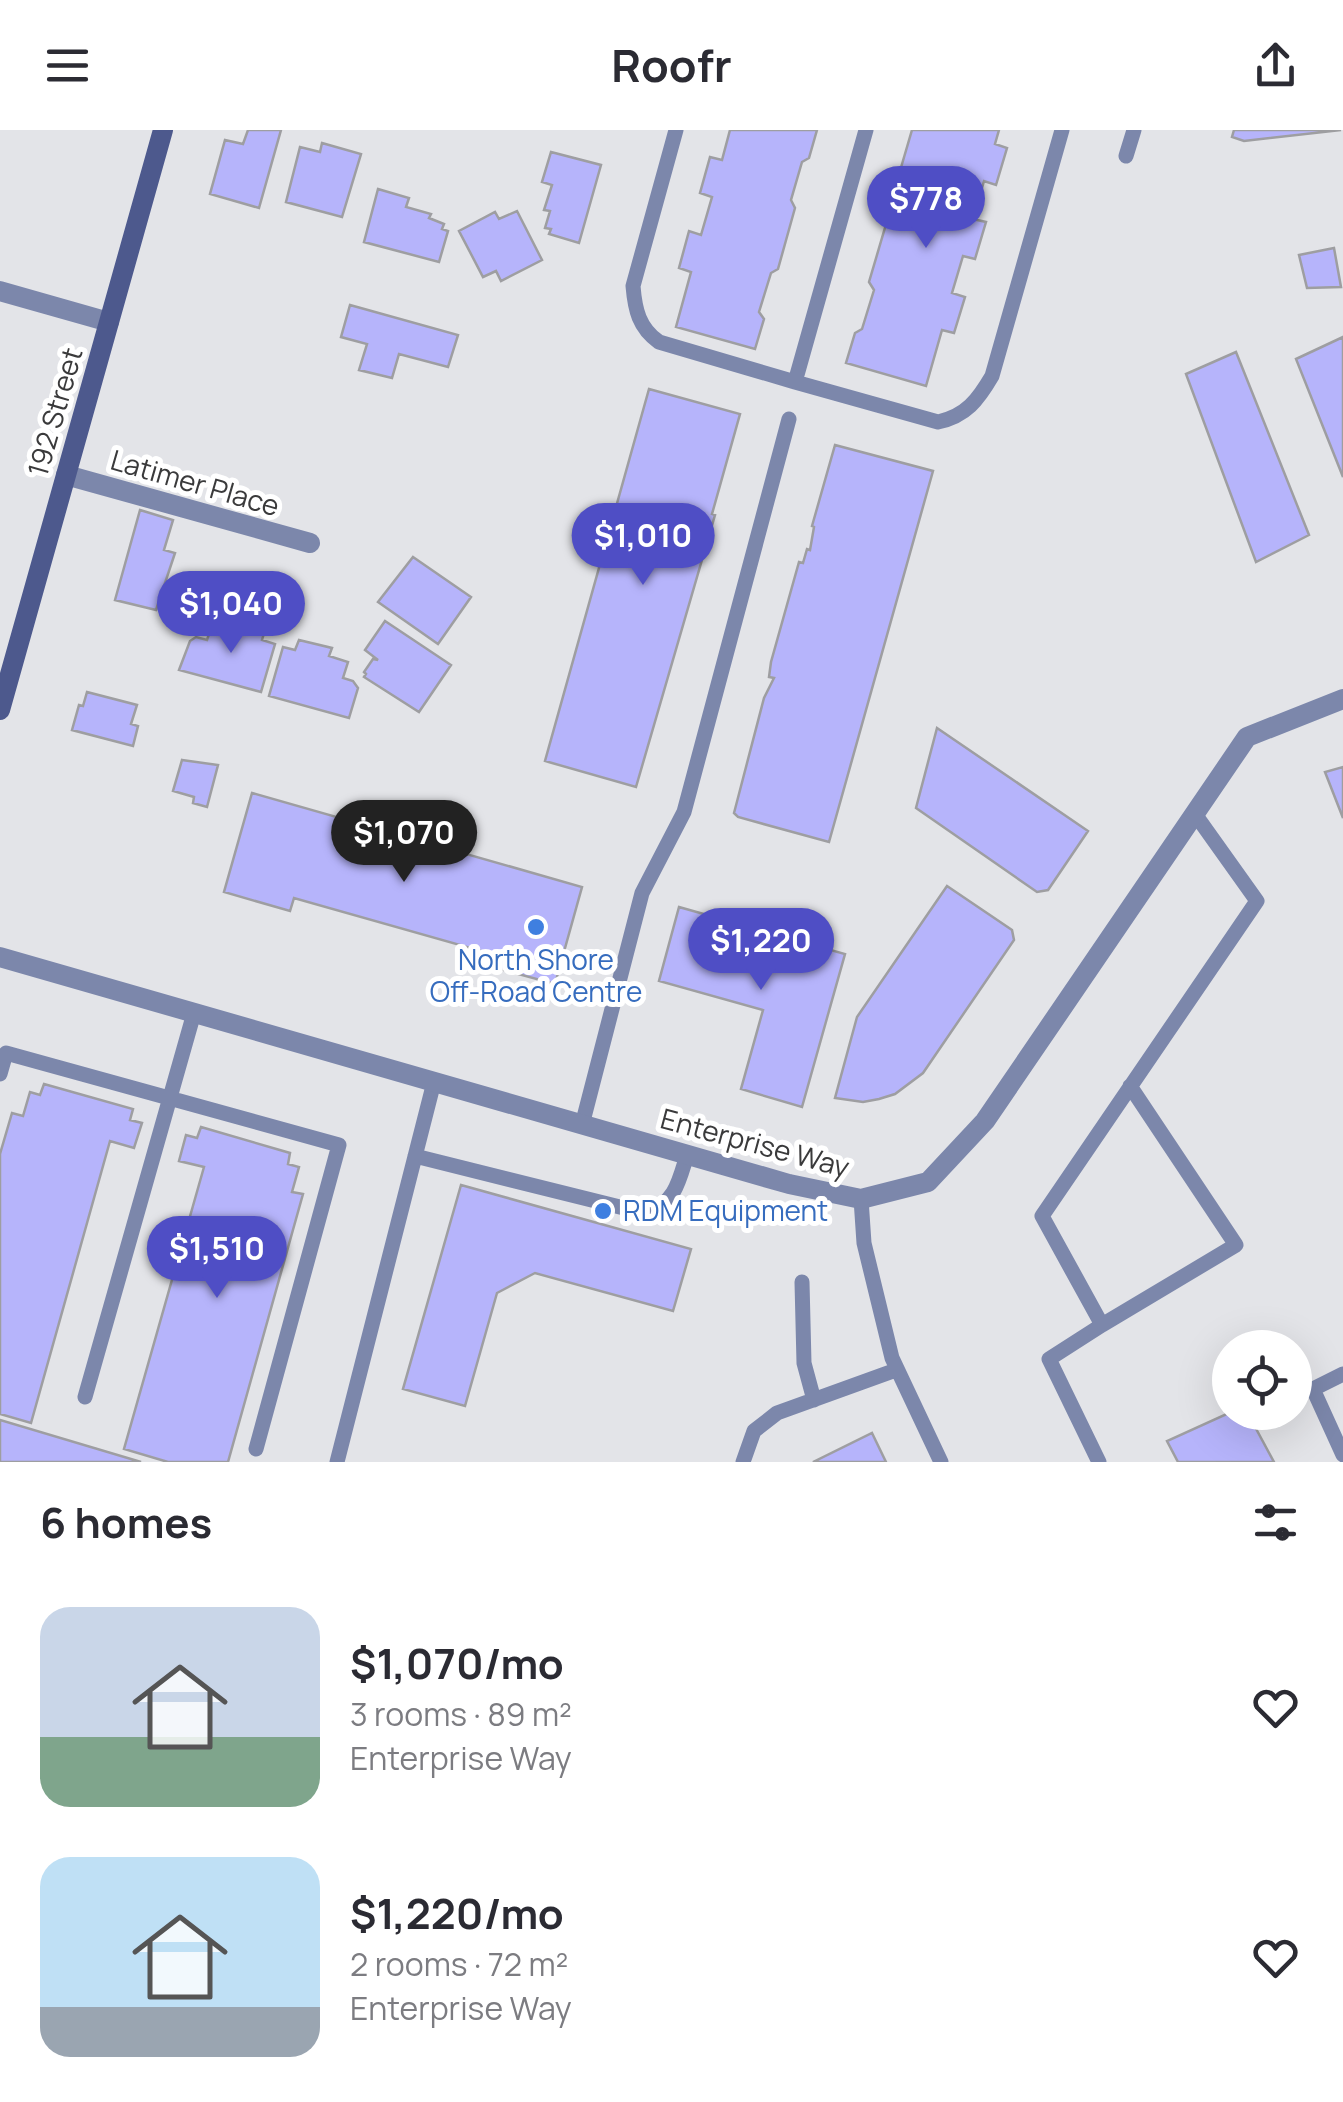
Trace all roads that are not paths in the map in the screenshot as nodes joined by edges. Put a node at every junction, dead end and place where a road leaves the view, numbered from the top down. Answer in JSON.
{"nodes":[{"id":1,"x":163,"y":130,"type":"edge"},
{"id":2,"x":676,"y":130,"type":"edge"},
{"id":3,"x":866,"y":130,"type":"edge"},
{"id":4,"x":1062,"y":130,"type":"edge"},
{"id":5,"x":1134,"y":130,"type":"edge"},
{"id":6,"x":1126,"y":156,"type":"dead end"},
{"id":7,"x":0,"y":291,"type":"edge"},
{"id":8,"x":109,"y":322,"type":"junction"},
{"id":9,"x":794,"y":382,"type":"junction"},
{"id":10,"x":790,"y":419,"type":"dead end"},
{"id":11,"x":66,"y":475,"type":"junction"},
{"id":12,"x":310,"y":543,"type":"dead end"},
{"id":13,"x":1343,"y":699,"type":"edge"},
{"id":14,"x":0,"y":710,"type":"edge"},
{"id":15,"x":1195,"y":814,"type":"junction"},
{"id":16,"x":0,"y":957,"type":"edge"},
{"id":17,"x":194,"y":1013,"type":"junction"},
{"id":18,"x":0,"y":1074,"type":"edge"},
{"id":19,"x":434,"y":1082,"type":"junction"},
{"id":20,"x":1130,"y":1086,"type":"junction"},
{"id":21,"x":168,"y":1098,"type":"junction"},
{"id":22,"x":582,"y":1125,"type":"junction"},
{"id":23,"x":687,"y":1155,"type":"junction"},
{"id":24,"x":415,"y":1156,"type":"junction"},
{"id":25,"x":861,"y":1199,"type":"junction"},
{"id":26,"x":802,"y":1282,"type":"dead end"},
{"id":27,"x":1102,"y":1326,"type":"junction"},
{"id":28,"x":896,"y":1370,"type":"junction"},
{"id":29,"x":1343,"y":1374,"type":"edge"},
{"id":30,"x":85,"y":1397,"type":"dead end"},
{"id":31,"x":814,"y":1400,"type":"junction"},
{"id":32,"x":256,"y":1449,"type":"dead end"},
{"id":33,"x":1343,"y":1455,"type":"edge"},
{"id":34,"x":337,"y":1462,"type":"edge"},
{"id":35,"x":742,"y":1462,"type":"edge"},
{"id":36,"x":941,"y":1462,"type":"edge"},
{"id":37,"x":1099,"y":1462,"type":"edge"}],
"edges":[{"from":1,"to":8,"type":"main road","name":"192 Street"},
{"from":2,"to":9,"type":"lane"},
{"from":3,"to":9,"type":"lane"},
{"from":4,"to":9,"type":"lane"},
{"from":5,"to":6,"type":"lane"},
{"from":7,"to":8,"type":"street"},
{"from":8,"to":11,"type":"main road","name":"192 Street"},
{"from":10,"to":22,"type":"lane"},
{"from":11,"to":12,"type":"street","name":"Latimer Place"},
{"from":11,"to":14,"type":"main road","name":"192 Street"},
{"from":13,"to":15,"type":"street","name":"Enterprise Way"},
{"from":15,"to":20,"type":"lane"},
{"from":15,"to":25,"type":"street","name":"Enterprise Way"},
{"from":16,"to":17,"type":"street","name":"Enterprise Way"},
{"from":17,"to":19,"type":"street","name":"Enterprise Way"},
{"from":17,"to":21,"type":"lane"},
{"from":18,"to":21,"type":"lane"},
{"from":19,"to":22,"type":"street","name":"Enterprise Way"},
{"from":19,"to":24,"type":"lane"},
{"from":20,"to":27,"type":"lane"},
{"from":20,"to":27,"type":"lane"},
{"from":21,"to":30,"type":"lane"},
{"from":21,"to":32,"type":"lane"},
{"from":22,"to":23,"type":"street","name":"Enterprise Way"},
{"from":23,"to":24,"type":"lane"},
{"from":23,"to":25,"type":"street","name":"Enterprise Way"},
{"from":24,"to":34,"type":"lane"},
{"from":25,"to":28,"type":"lane"},
{"from":26,"to":31,"type":"lane"},
{"from":27,"to":37,"type":"lane"},
{"from":28,"to":31,"type":"lane"},
{"from":28,"to":36,"type":"lane"},
{"from":29,"to":33,"type":"lane"},
{"from":31,"to":35,"type":"lane"}]}
